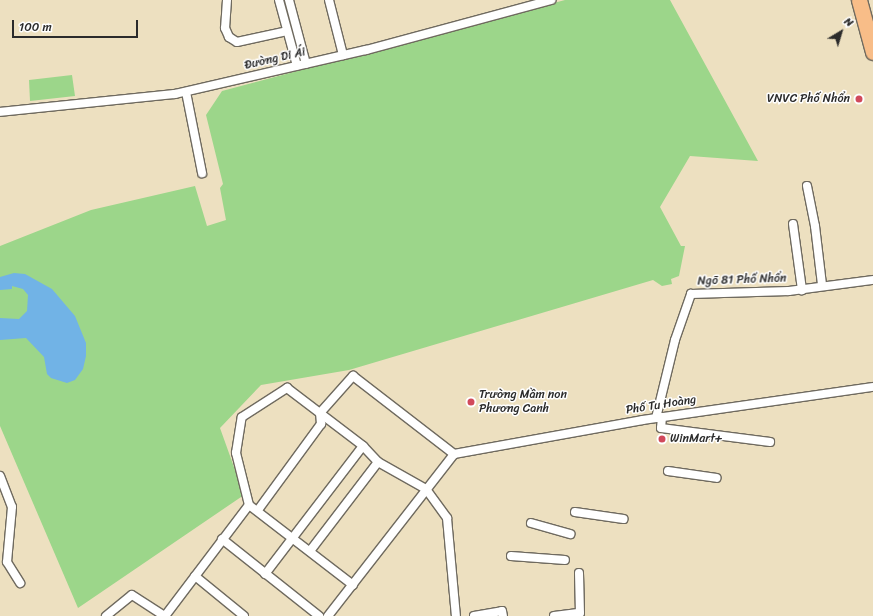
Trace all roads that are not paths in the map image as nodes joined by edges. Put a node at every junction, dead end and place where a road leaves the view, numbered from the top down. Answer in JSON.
{"nodes":[{"id":1,"x":227,"y":0,"type":"edge"},
{"id":2,"x":279,"y":0,"type":"edge"},
{"id":3,"x":289,"y":0,"type":"edge"},
{"id":4,"x":329,"y":0,"type":"edge"},
{"id":5,"x":550,"y":0,"type":"edge"},
{"id":6,"x":859,"y":0,"type":"edge"},
{"id":7,"x":287,"y":31,"type":"junction"},
{"id":8,"x":873,"y":52,"type":"edge"},
{"id":9,"x":343,"y":55,"type":"junction"},
{"id":10,"x":306,"y":64,"type":"junction"},
{"id":11,"x":296,"y":66,"type":"junction"},
{"id":12,"x":186,"y":92,"type":"junction"},
{"id":13,"x":0,"y":112,"type":"edge"},
{"id":14,"x":202,"y":173,"type":"dead end"},
{"id":15,"x":807,"y":186,"type":"dead end"},
{"id":16,"x":793,"y":224,"type":"dead end"},
{"id":17,"x":873,"y":280,"type":"edge"},
{"id":18,"x":822,"y":286,"type":"junction"},
{"id":19,"x":802,"y":290,"type":"junction"},
{"id":20,"x":873,"y":387,"type":"edge"},
{"id":21,"x":320,"y":413,"type":"junction"},
{"id":22,"x":659,"y":417,"type":"junction"},
{"id":23,"x":770,"y":442,"type":"dead end"},
{"id":24,"x":363,"y":446,"type":"junction"},
{"id":25,"x":454,"y":454,"type":"junction"},
{"id":26,"x":378,"y":462,"type":"junction"},
{"id":27,"x":668,"y":471,"type":"dead end"},
{"id":28,"x":0,"y":476,"type":"edge"},
{"id":29,"x":718,"y":478,"type":"dead end"},
{"id":30,"x":426,"y":489,"type":"junction"},
{"id":31,"x":249,"y":505,"type":"junction"},
{"id":32,"x":258,"y":510,"type":"junction"},
{"id":33,"x":575,"y":512,"type":"dead end"},
{"id":34,"x":623,"y":519,"type":"dead end"},
{"id":35,"x":531,"y":523,"type":"dead end"},
{"id":36,"x":570,"y":534,"type":"dead end"},
{"id":37,"x":293,"y":538,"type":"junction"},
{"id":38,"x":222,"y":539,"type":"junction"},
{"id":39,"x":310,"y":551,"type":"junction"},
{"id":40,"x":511,"y":556,"type":"dead end"},
{"id":41,"x":565,"y":560,"type":"dead end"},
{"id":42,"x":579,"y":573,"type":"dead end"},
{"id":43,"x":265,"y":574,"type":"junction"},
{"id":44,"x":195,"y":576,"type":"junction"},
{"id":45,"x":20,"y":583,"type":"dead end"},
{"id":46,"x":353,"y":585,"type":"junction"},
{"id":47,"x":581,"y":615,"type":"edge"},
{"id":48,"x":106,"y":616,"type":"edge"},
{"id":49,"x":164,"y":616,"type":"edge"},
{"id":50,"x":244,"y":616,"type":"edge"},
{"id":51,"x":319,"y":616,"type":"edge"},
{"id":52,"x":328,"y":616,"type":"edge"},
{"id":53,"x":456,"y":616,"type":"edge"},
{"id":54,"x":474,"y":616,"type":"edge"},
{"id":55,"x":503,"y":616,"type":"edge"},
{"id":56,"x":554,"y":616,"type":"edge"}],
"edges":[{"from":1,"to":7,"type":"street"},
{"from":2,"to":7,"type":"street"},
{"from":3,"to":10,"type":"street"},
{"from":4,"to":9,"type":"street"},
{"from":5,"to":9,"type":"street","name":"Đường Di Ái"},
{"from":6,"to":8,"type":"highway"},
{"from":7,"to":11,"type":"street"},
{"from":9,"to":10,"type":"street","name":"Đường Di Ái"},
{"from":10,"to":11,"type":"street","name":"Đường Di Ái"},
{"from":11,"to":12,"type":"street","name":"Đường Di Ái"},
{"from":12,"to":13,"type":"street","name":"Đường Di Ái"},
{"from":12,"to":14,"type":"street"},
{"from":15,"to":18,"type":"street"},
{"from":16,"to":19,"type":"street"},
{"from":17,"to":18,"type":"street","name":"Ngõ 81 Phố Nhổn"},
{"from":18,"to":19,"type":"street","name":"Ngõ 81 Phố Nhổn"},
{"from":19,"to":22,"type":"street","name":"Ngõ 81 Phố Nhổn"},
{"from":20,"to":22,"type":"street","name":"Phố Tu Hoàng"},
{"from":21,"to":24,"type":"street"},
{"from":21,"to":25,"type":"street"},
{"from":21,"to":31,"type":"street"},
{"from":21,"to":32,"type":"street"},
{"from":22,"to":23,"type":"street"},
{"from":22,"to":25,"type":"street","name":"Phố Tu Hoàng"},
{"from":24,"to":26,"type":"street"},
{"from":24,"to":37,"type":"street"},
{"from":25,"to":30,"type":"street"},
{"from":26,"to":30,"type":"street"},
{"from":26,"to":39,"type":"street"},
{"from":27,"to":29,"type":"street"},
{"from":28,"to":45,"type":"street"},
{"from":30,"to":46,"type":"street"},
{"from":30,"to":53,"type":"street"},
{"from":31,"to":32,"type":"street"},
{"from":31,"to":38,"type":"street"},
{"from":32,"to":37,"type":"street"},
{"from":33,"to":34,"type":"street"},
{"from":35,"to":36,"type":"street"},
{"from":37,"to":39,"type":"street"},
{"from":37,"to":43,"type":"street"},
{"from":38,"to":43,"type":"street"},
{"from":38,"to":44,"type":"street"},
{"from":39,"to":46,"type":"street"},
{"from":40,"to":41,"type":"street"},
{"from":42,"to":47,"type":"street"},
{"from":43,"to":51,"type":"street"},
{"from":44,"to":49,"type":"street"},
{"from":44,"to":50,"type":"street"},
{"from":46,"to":52,"type":"street"},
{"from":47,"to":56,"type":"street"},
{"from":48,"to":49,"type":"street"},
{"from":54,"to":55,"type":"street"}]}
